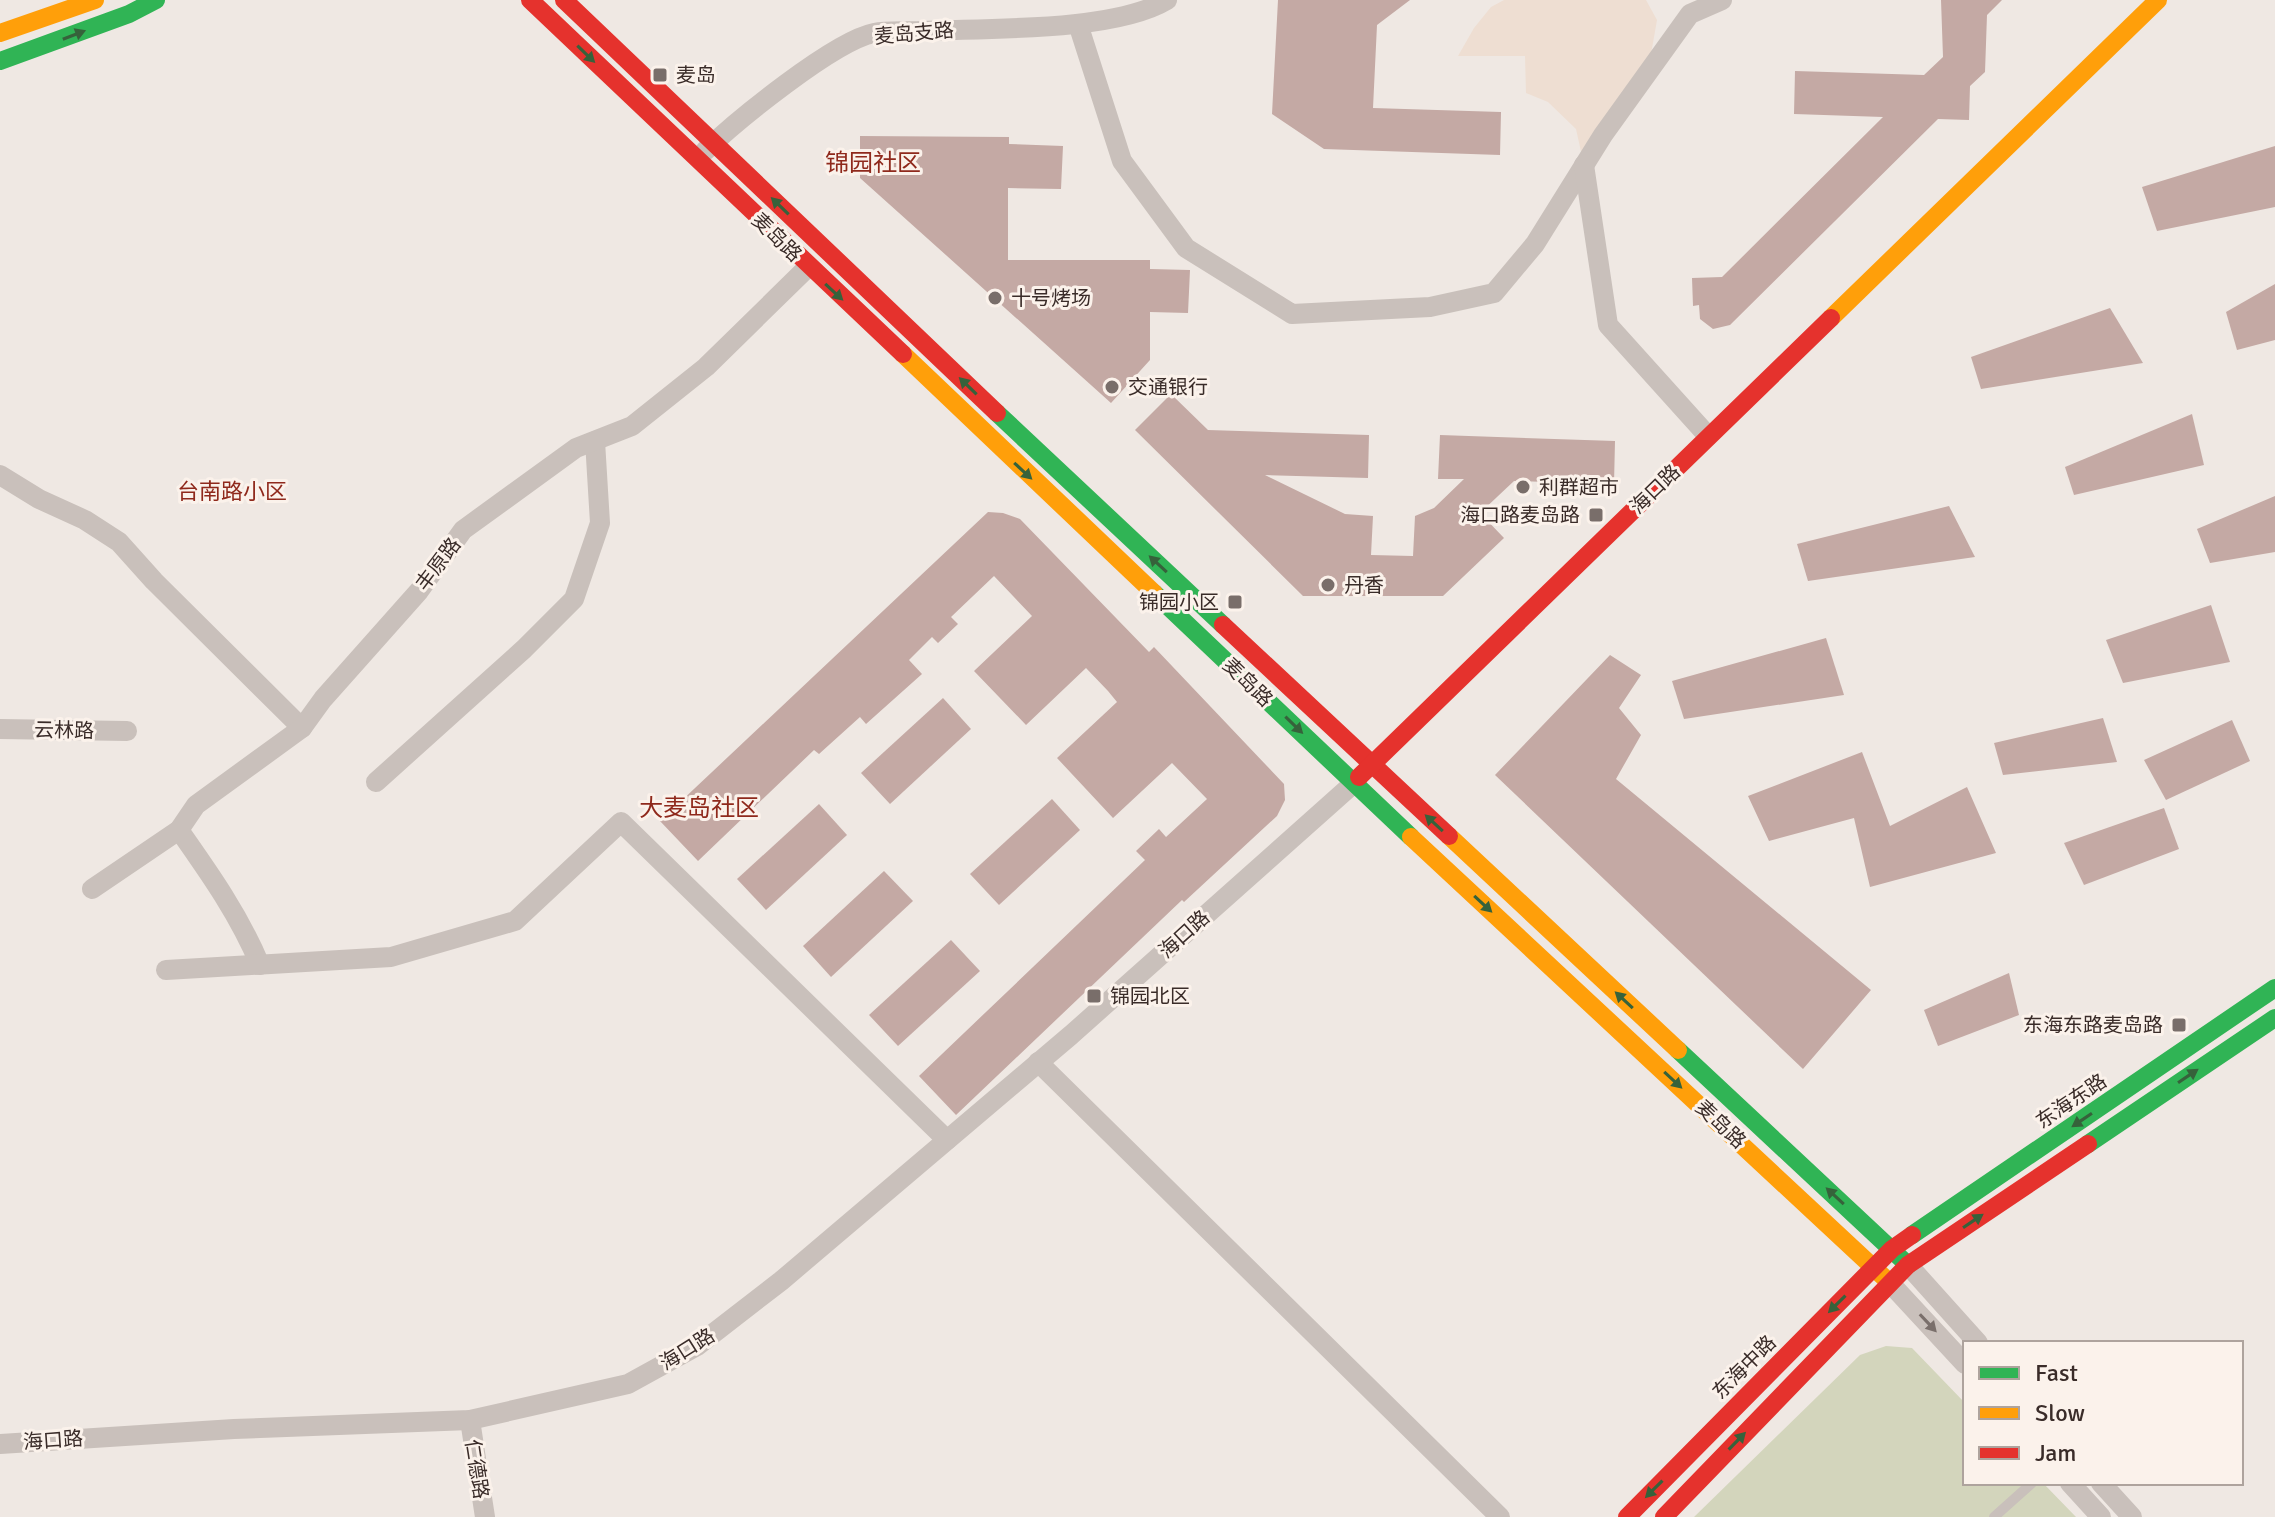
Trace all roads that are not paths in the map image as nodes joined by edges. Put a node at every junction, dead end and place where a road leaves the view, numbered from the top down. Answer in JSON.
{"nodes":[{"id":1,"x":95,"y":0,"type":"edge"},
{"id":2,"x":156,"y":0,"type":"edge"},
{"id":3,"x":530,"y":0,"type":"edge"},
{"id":4,"x":564,"y":0,"type":"edge"},
{"id":5,"x":1167,"y":0,"type":"edge"},
{"id":6,"x":1722,"y":0,"type":"edge"},
{"id":7,"x":2158,"y":0,"type":"edge"},
{"id":8,"x":1078,"y":24,"type":"junction"},
{"id":9,"x":0,"y":33,"type":"edge"},
{"id":10,"x":0,"y":61,"type":"edge"},
{"id":11,"x":714,"y":143,"type":"junction"},
{"id":12,"x":696,"y":159,"type":"junction"},
{"id":13,"x":1584,"y":165,"type":"junction"},
{"id":14,"x":808,"y":267,"type":"junction"},
{"id":15,"x":1708,"y":436,"type":"junction"},
{"id":16,"x":595,"y":441,"type":"junction"},
{"id":17,"x":0,"y":475,"type":"edge"},
{"id":18,"x":302,"y":728,"type":"junction"},
{"id":19,"x":0,"y":729,"type":"edge"},
{"id":20,"x":127,"y":731,"type":"dead end"},
{"id":21,"x":1371,"y":764,"type":"junction"},
{"id":22,"x":376,"y":782,"type":"dead end"},
{"id":23,"x":1354,"y":783,"type":"junction"},
{"id":24,"x":179,"y":830,"type":"junction"},
{"id":25,"x":92,"y":889,"type":"dead end"},
{"id":26,"x":260,"y":965,"type":"junction"},
{"id":27,"x":166,"y":970,"type":"dead end"},
{"id":28,"x":2275,"y":988,"type":"edge"},
{"id":29,"x":2275,"y":1018,"type":"edge"},
{"id":30,"x":1038,"y":1062,"type":"junction"},
{"id":31,"x":947,"y":1140,"type":"junction"},
{"id":32,"x":1892,"y":1249,"type":"junction"},
{"id":33,"x":1908,"y":1265,"type":"junction"},
{"id":34,"x":1874,"y":1267,"type":"junction"},
{"id":35,"x":1890,"y":1283,"type":"junction"},
{"id":36,"x":1976,"y":1341,"type":"edge"},
{"id":37,"x":1963,"y":1362,"type":"edge"},
{"id":38,"x":470,"y":1420,"type":"junction"},
{"id":39,"x":0,"y":1444,"type":"edge"},
{"id":40,"x":2030,"y":1485,"type":"edge"},
{"id":41,"x":2072,"y":1485,"type":"edge"},
{"id":42,"x":2103,"y":1485,"type":"edge"},
{"id":43,"x":485,"y":1517,"type":"edge"},
{"id":44,"x":1500,"y":1517,"type":"edge"},
{"id":45,"x":1627,"y":1517,"type":"edge"},
{"id":46,"x":1664,"y":1517,"type":"edge"},
{"id":47,"x":1994,"y":1517,"type":"edge"},
{"id":48,"x":2101,"y":1517,"type":"edge"},
{"id":49,"x":2132,"y":1517,"type":"edge"}],
"edges":[{"from":1,"to":9,"type":"main road"},
{"from":10,"to":2,"type":"main road","one_way":true},
{"from":3,"to":12,"type":"main road","name":"麦岛路","one_way":true},
{"from":4,"to":11,"type":"main road","name":"麦岛路"},
{"from":5,"to":8,"type":"street","name":"麦岛支路"},
{"from":6,"to":13,"type":"street"},
{"from":7,"to":15,"type":"main road","name":"海口路"},
{"from":8,"to":11,"type":"street","name":"麦岛支路"},
{"from":8,"to":13,"type":"street"},
{"from":11,"to":12,"type":"street","name":"麦岛支路"},
{"from":21,"to":11,"type":"main road","name":"麦岛路","one_way":true},
{"from":12,"to":14,"type":"main road","name":"麦岛路"},
{"from":13,"to":15,"type":"street"},
{"from":14,"to":16,"type":"street","name":"丰原路"},
{"from":14,"to":23,"type":"main road","name":"麦岛路","one_way":true},
{"from":15,"to":21,"type":"main road","name":"海口路"},
{"from":16,"to":18,"type":"street","name":"丰原路"},
{"from":16,"to":22,"type":"street"},
{"from":17,"to":18,"type":"street"},
{"from":18,"to":24,"type":"street","name":"丰原路"},
{"from":19,"to":20,"type":"street","name":"云林路"},
{"from":21,"to":23,"type":"main road","name":"海口路"},
{"from":32,"to":21,"type":"main road","name":"麦岛路","one_way":true},
{"from":23,"to":30,"type":"street","name":"海口路"},
{"from":23,"to":34,"type":"main road","name":"麦岛路","one_way":true},
{"from":24,"to":25,"type":"street","name":"丰原路"},
{"from":24,"to":26,"type":"street"},
{"from":26,"to":27,"type":"street"},
{"from":26,"to":31,"type":"street"},
{"from":28,"to":32,"type":"main road","name":"东海东路","one_way":true},
{"from":33,"to":29,"type":"main road","one_way":true},
{"from":30,"to":31,"type":"street","name":"海口路"},
{"from":30,"to":44,"type":"street"},
{"from":31,"to":38,"type":"street","name":"海口路"},
{"from":32,"to":33,"type":"main road","name":"麦岛路"},
{"from":32,"to":34,"type":"main road","name":"东海中路"},
{"from":33,"to":35,"type":"main road"},
{"from":33,"to":36,"type":"street","name":"麦岛路"},
{"from":34,"to":35,"type":"main road","name":"麦岛路"},
{"from":34,"to":45,"type":"main road","name":"东海中路","one_way":true},
{"from":35,"to":37,"type":"street","name":"麦岛路","one_way":true},
{"from":46,"to":35,"type":"main road","one_way":true},
{"from":38,"to":39,"type":"street","name":"海口路"},
{"from":38,"to":43,"type":"street","name":"仁德路"},
{"from":40,"to":47,"type":"lane"},
{"from":41,"to":48,"type":"street"},
{"from":42,"to":49,"type":"street"}]}
